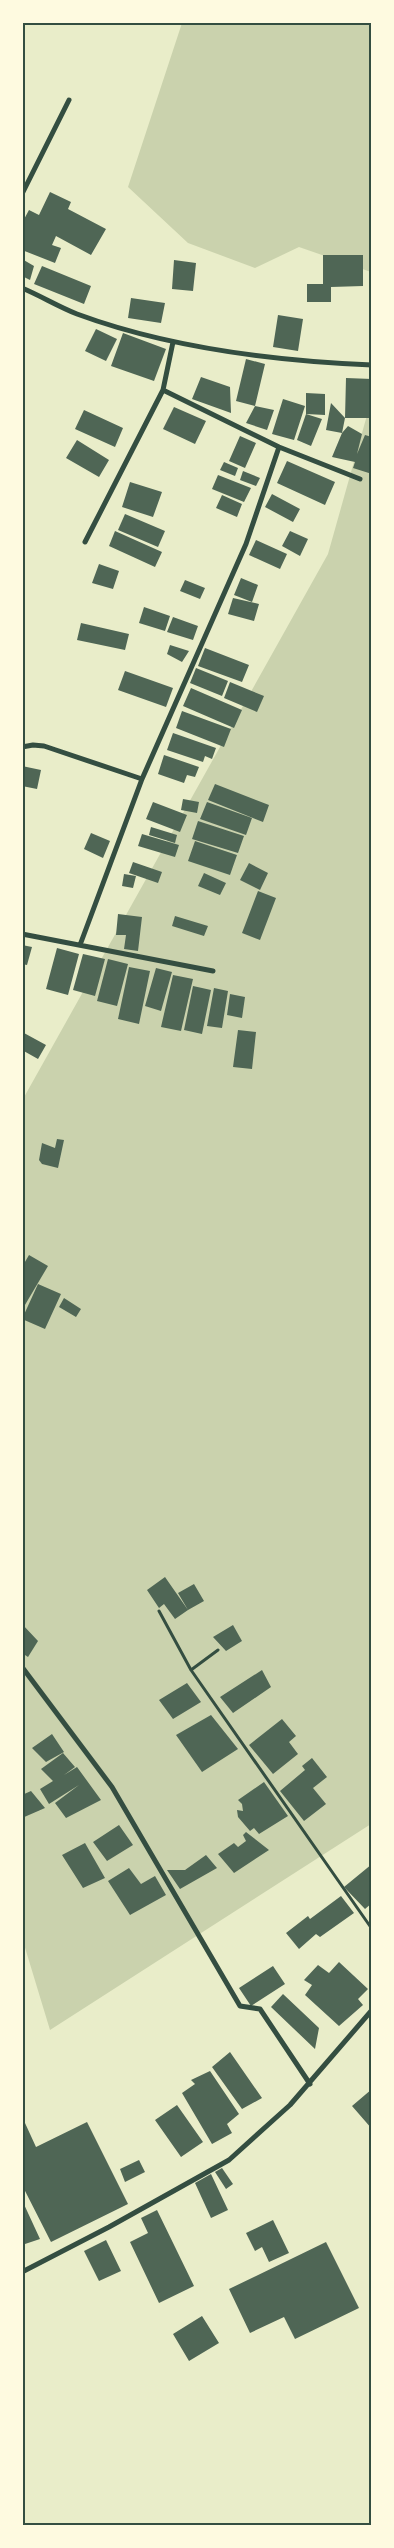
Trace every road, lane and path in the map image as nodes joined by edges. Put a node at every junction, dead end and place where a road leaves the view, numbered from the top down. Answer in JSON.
{"nodes":[{"id":1,"x":69,"y":100,"type":"dead end"},
{"id":2,"x":22,"y":194,"type":"edge"},
{"id":3,"x":22,"y":288,"type":"edge"},
{"id":4,"x":172,"y":342,"type":"junction"},
{"id":5,"x":372,"y":365,"type":"edge"},
{"id":6,"x":163,"y":390,"type":"junction"},
{"id":7,"x":279,"y":447,"type":"junction"},
{"id":8,"x":360,"y":479,"type":"dead end"},
{"id":9,"x":85,"y":542,"type":"dead end"},
{"id":10,"x":22,"y":748,"type":"edge"},
{"id":11,"x":142,"y":779,"type":"junction"},
{"id":12,"x":22,"y":934,"type":"edge"},
{"id":13,"x":80,"y":945,"type":"junction"},
{"id":14,"x":213,"y":971,"type":"dead end"},
{"id":15,"x":159,"y":1611,"type":"dead end"},
{"id":16,"x":218,"y":1650,"type":"dead end"},
{"id":17,"x":22,"y":1667,"type":"edge"},
{"id":18,"x":191,"y":1670,"type":"junction"},
{"id":19,"x":372,"y":1929,"type":"edge"},
{"id":20,"x":372,"y":2010,"type":"edge"},
{"id":21,"x":310,"y":2084,"type":"junction"},
{"id":22,"x":22,"y":2272,"type":"edge"}],
"edges":[{"from":1,"to":2,"type":"street"},
{"from":3,"to":4,"type":"street"},
{"from":4,"to":5,"type":"street"},
{"from":4,"to":6,"type":"street"},
{"from":6,"to":7,"type":"street"},
{"from":6,"to":9,"type":"street"},
{"from":7,"to":8,"type":"street"},
{"from":7,"to":11,"type":"street"},
{"from":10,"to":11,"type":"street"},
{"from":11,"to":13,"type":"street"},
{"from":12,"to":13,"type":"street"},
{"from":13,"to":14,"type":"street"},
{"from":15,"to":18,"type":"path"},
{"from":16,"to":18,"type":"path"},
{"from":17,"to":21,"type":"street"},
{"from":18,"to":19,"type":"path"},
{"from":20,"to":21,"type":"street"},
{"from":21,"to":22,"type":"street"}]}
